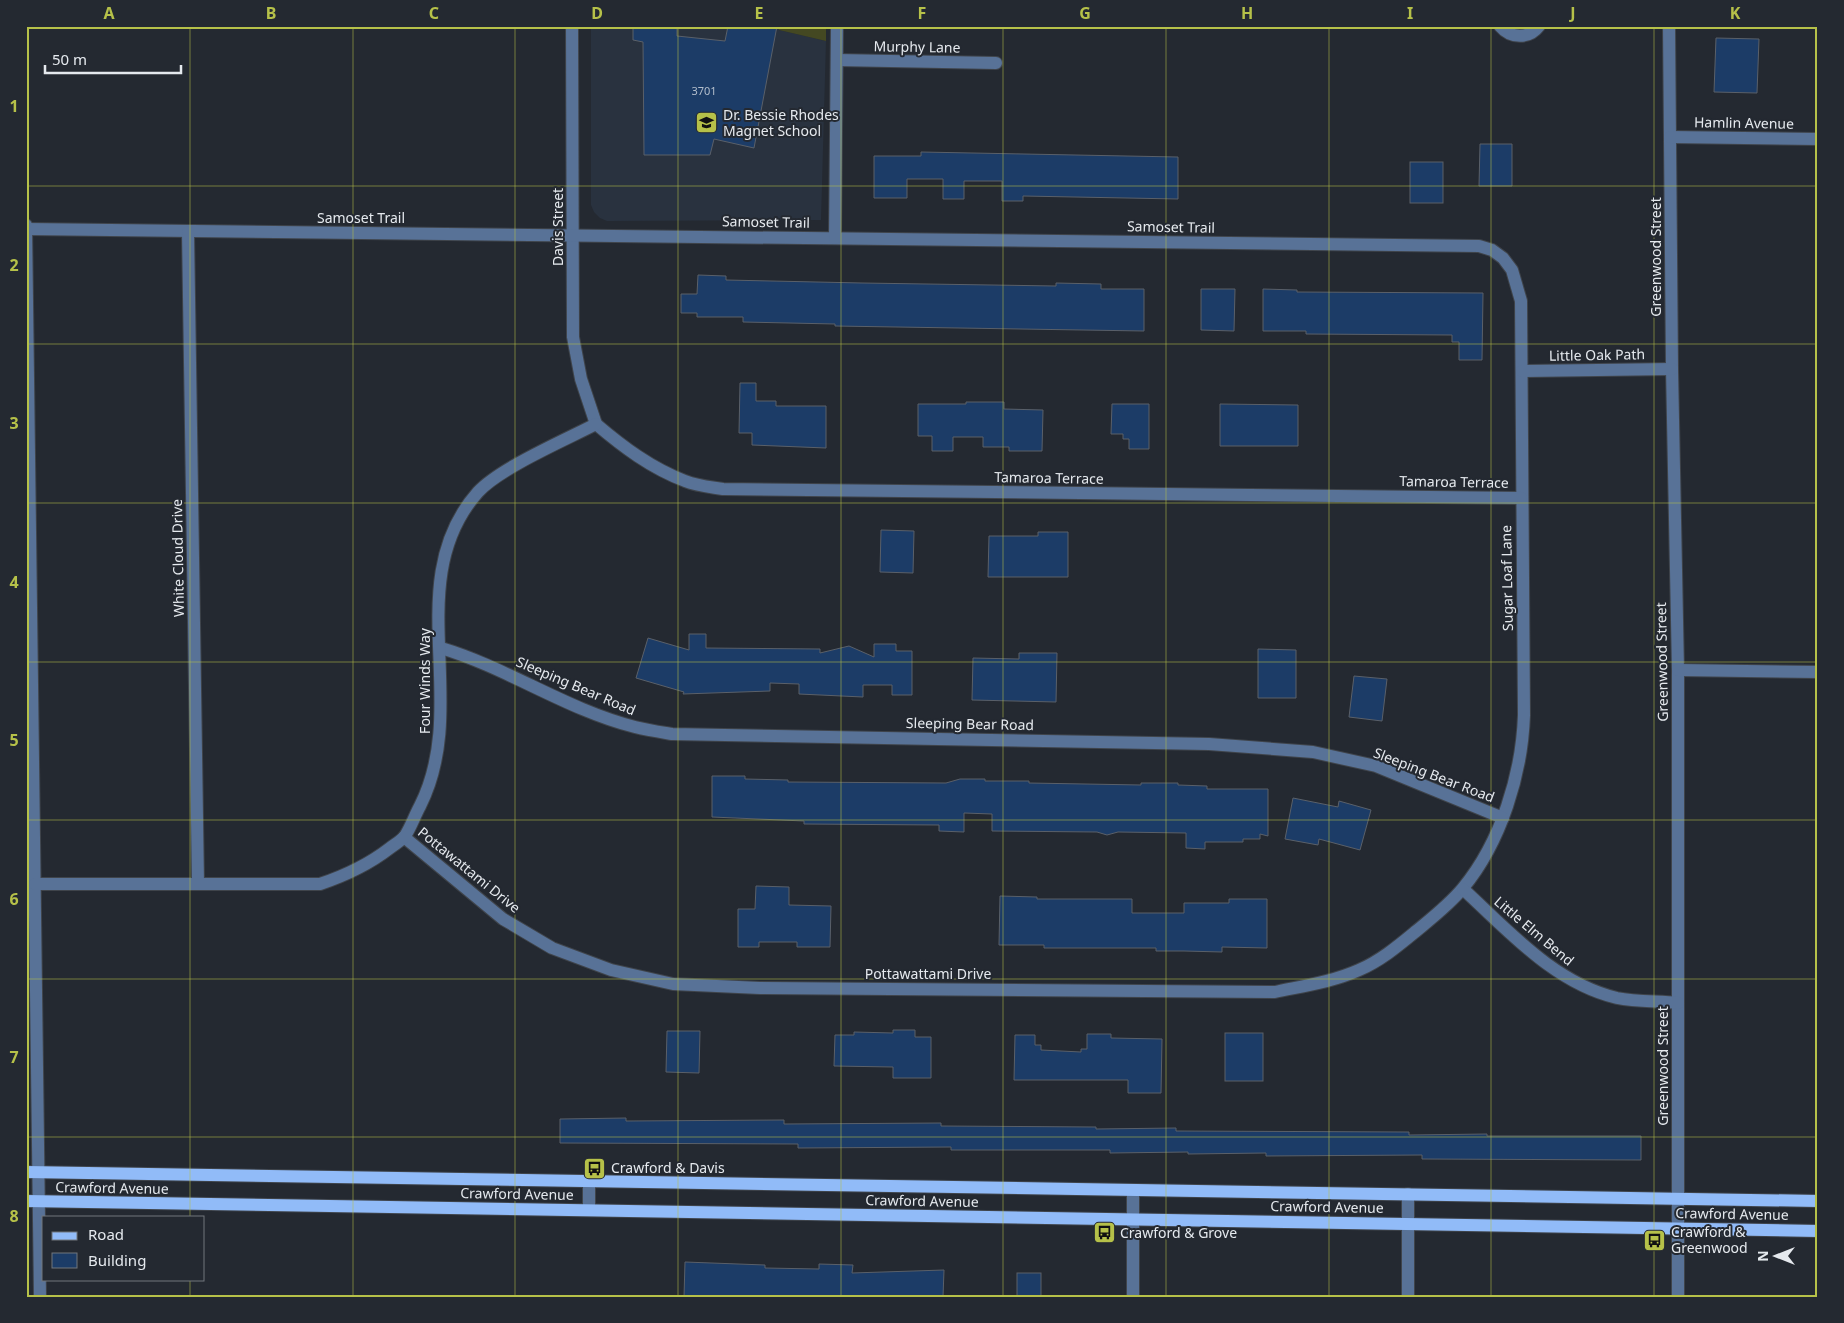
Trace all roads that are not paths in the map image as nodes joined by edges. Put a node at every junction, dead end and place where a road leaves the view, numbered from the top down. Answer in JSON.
{"nodes":[{"id":1,"x":572,"y":26,"type":"edge"},
{"id":2,"x":837,"y":26,"type":"edge"},
{"id":3,"x":1500,"y":26,"type":"edge"},
{"id":4,"x":1539,"y":26,"type":"edge"},
{"id":5,"x":1669,"y":26,"type":"edge"},
{"id":6,"x":837,"y":60,"type":"junction"},
{"id":7,"x":996,"y":63,"type":"dead end"},
{"id":8,"x":1670,"y":137,"type":"junction"},
{"id":9,"x":1818,"y":139,"type":"edge"},
{"id":10,"x":26,"y":225,"type":"edge"},
{"id":11,"x":26,"y":229,"type":"edge"},
{"id":12,"x":188,"y":232,"type":"junction"},
{"id":13,"x":573,"y":234,"type":"junction"},
{"id":14,"x":835,"y":238,"type":"junction"},
{"id":15,"x":1503,"y":258,"type":"joint"},
{"id":16,"x":1672,"y":369,"type":"junction"},
{"id":17,"x":27,"y":371,"type":"edge"},
{"id":18,"x":1522,"y":371,"type":"junction"},
{"id":19,"x":596,"y":424,"type":"junction"},
{"id":20,"x":1521,"y":498,"type":"junction"},
{"id":21,"x":29,"y":644,"type":"edge"},
{"id":22,"x":441,"y":648,"type":"junction"},
{"id":23,"x":1678,"y":670,"type":"junction"},
{"id":24,"x":1818,"y":672,"type":"edge"},
{"id":25,"x":1503,"y":818,"type":"junction"},
{"id":26,"x":404,"y":837,"type":"junction"},
{"id":27,"x":198,"y":883,"type":"junction"},
{"id":28,"x":35,"y":884,"type":"junction"},
{"id":29,"x":1463,"y":889,"type":"junction"},
{"id":30,"x":31,"y":914,"type":"edge"},
{"id":31,"x":1678,"y":1003,"type":"junction"},
{"id":32,"x":26,"y":1172,"type":"edge"},
{"id":33,"x":40,"y":1172,"type":"junction"},
{"id":34,"x":589,"y":1181,"type":"junction"},
{"id":35,"x":1133,"y":1190,"type":"junction"},
{"id":36,"x":1408,"y":1194,"type":"junction"},
{"id":37,"x":1677,"y":1199,"type":"junction"},
{"id":38,"x":26,"y":1201,"type":"edge"},
{"id":39,"x":1818,"y":1201,"type":"edge"},
{"id":40,"x":40,"y":1202,"type":"junction"},
{"id":41,"x":589,"y":1210,"type":"junction"},
{"id":42,"x":1133,"y":1219,"type":"junction"},
{"id":43,"x":1408,"y":1223,"type":"junction"},
{"id":44,"x":1677,"y":1228,"type":"junction"},
{"id":45,"x":1818,"y":1231,"type":"edge"},
{"id":46,"x":40,"y":1297,"type":"edge"},
{"id":47,"x":1133,"y":1297,"type":"edge"},
{"id":48,"x":1408,"y":1297,"type":"edge"},
{"id":49,"x":1678,"y":1297,"type":"edge"}],
"edges":[{"from":1,"to":13,"type":"street","name":"Davis Street"},
{"from":2,"to":6,"type":"street"},
{"from":3,"to":4,"type":"street"},
{"from":5,"to":8,"type":"street","name":"Greenwood Street"},
{"from":6,"to":7,"type":"street","name":"Murphy Lane"},
{"from":6,"to":14,"type":"street"},
{"from":8,"to":9,"type":"street","name":"Hamlin Avenue"},
{"from":8,"to":16,"type":"street","name":"Greenwood Street"},
{"from":10,"to":11,"type":"street"},
{"from":11,"to":12,"type":"street","name":"Samoset Trail"},
{"from":11,"to":17,"type":"street"},
{"from":12,"to":13,"type":"street","name":"Samoset Trail"},
{"from":12,"to":27,"type":"street","name":"White Cloud Drive"},
{"from":13,"to":14,"type":"street","name":"Samoset Trail"},
{"from":13,"to":19,"type":"street","name":"Davis Street"},
{"from":14,"to":15,"type":"street","name":"Samoset Trail"},
{"from":15,"to":18,"type":"street","name":"Sugar Loaf Lane"},
{"from":16,"to":18,"type":"street","name":"Little Oak Path"},
{"from":16,"to":23,"type":"street","name":"Greenwood Street"},
{"from":17,"to":21,"type":"street"},
{"from":18,"to":20,"type":"street","name":"Sugar Loaf Lane"},
{"from":19,"to":20,"type":"street","name":"Tamaroa Terrace"},
{"from":19,"to":22,"type":"street","name":"Four Winds Way"},
{"from":20,"to":25,"type":"street","name":"Sugar Loaf Lane"},
{"from":21,"to":28,"type":"street"},
{"from":22,"to":25,"type":"street","name":"Sleeping Bear Road"},
{"from":22,"to":26,"type":"street","name":"Four Winds Way"},
{"from":23,"to":24,"type":"street"},
{"from":23,"to":31,"type":"street","name":"Greenwood Street"},
{"from":25,"to":29,"type":"street","name":"Sugar Loaf Lane"},
{"from":26,"to":27,"type":"street","name":"Four Winds Way"},
{"from":26,"to":29,"type":"street","name":"Pottawattami Drive"},
{"from":27,"to":28,"type":"street","name":"Four Winds Way"},
{"from":28,"to":30,"type":"street"},
{"from":29,"to":31,"type":"street","name":"Little Elm Bend"},
{"from":30,"to":33,"type":"street"},
{"from":31,"to":37,"type":"street","name":"Greenwood Street"},
{"from":32,"to":33,"type":"main road","name":"Crawford Avenue"},
{"from":33,"to":34,"type":"main road","name":"Crawford Avenue"},
{"from":33,"to":40,"type":"street"},
{"from":34,"to":35,"type":"main road","name":"Crawford Avenue"},
{"from":34,"to":41,"type":"street"},
{"from":35,"to":36,"type":"main road","name":"Crawford Avenue"},
{"from":35,"to":42,"type":"street"},
{"from":36,"to":37,"type":"main road","name":"Crawford Avenue"},
{"from":36,"to":43,"type":"street"},
{"from":37,"to":39,"type":"main road","name":"Crawford Avenue"},
{"from":37,"to":44,"type":"street","name":"Greenwood Street"},
{"from":38,"to":40,"type":"main road","name":"Crawford Avenue"},
{"from":40,"to":41,"type":"main road","name":"Crawford Avenue"},
{"from":40,"to":46,"type":"street"},
{"from":41,"to":42,"type":"main road","name":"Crawford Avenue"},
{"from":42,"to":43,"type":"main road","name":"Crawford Avenue"},
{"from":42,"to":47,"type":"street"},
{"from":43,"to":44,"type":"main road","name":"Crawford Avenue"},
{"from":43,"to":48,"type":"street"},
{"from":44,"to":45,"type":"main road","name":"Crawford Avenue"},
{"from":44,"to":49,"type":"street","name":"Greenwood Street"}]}
